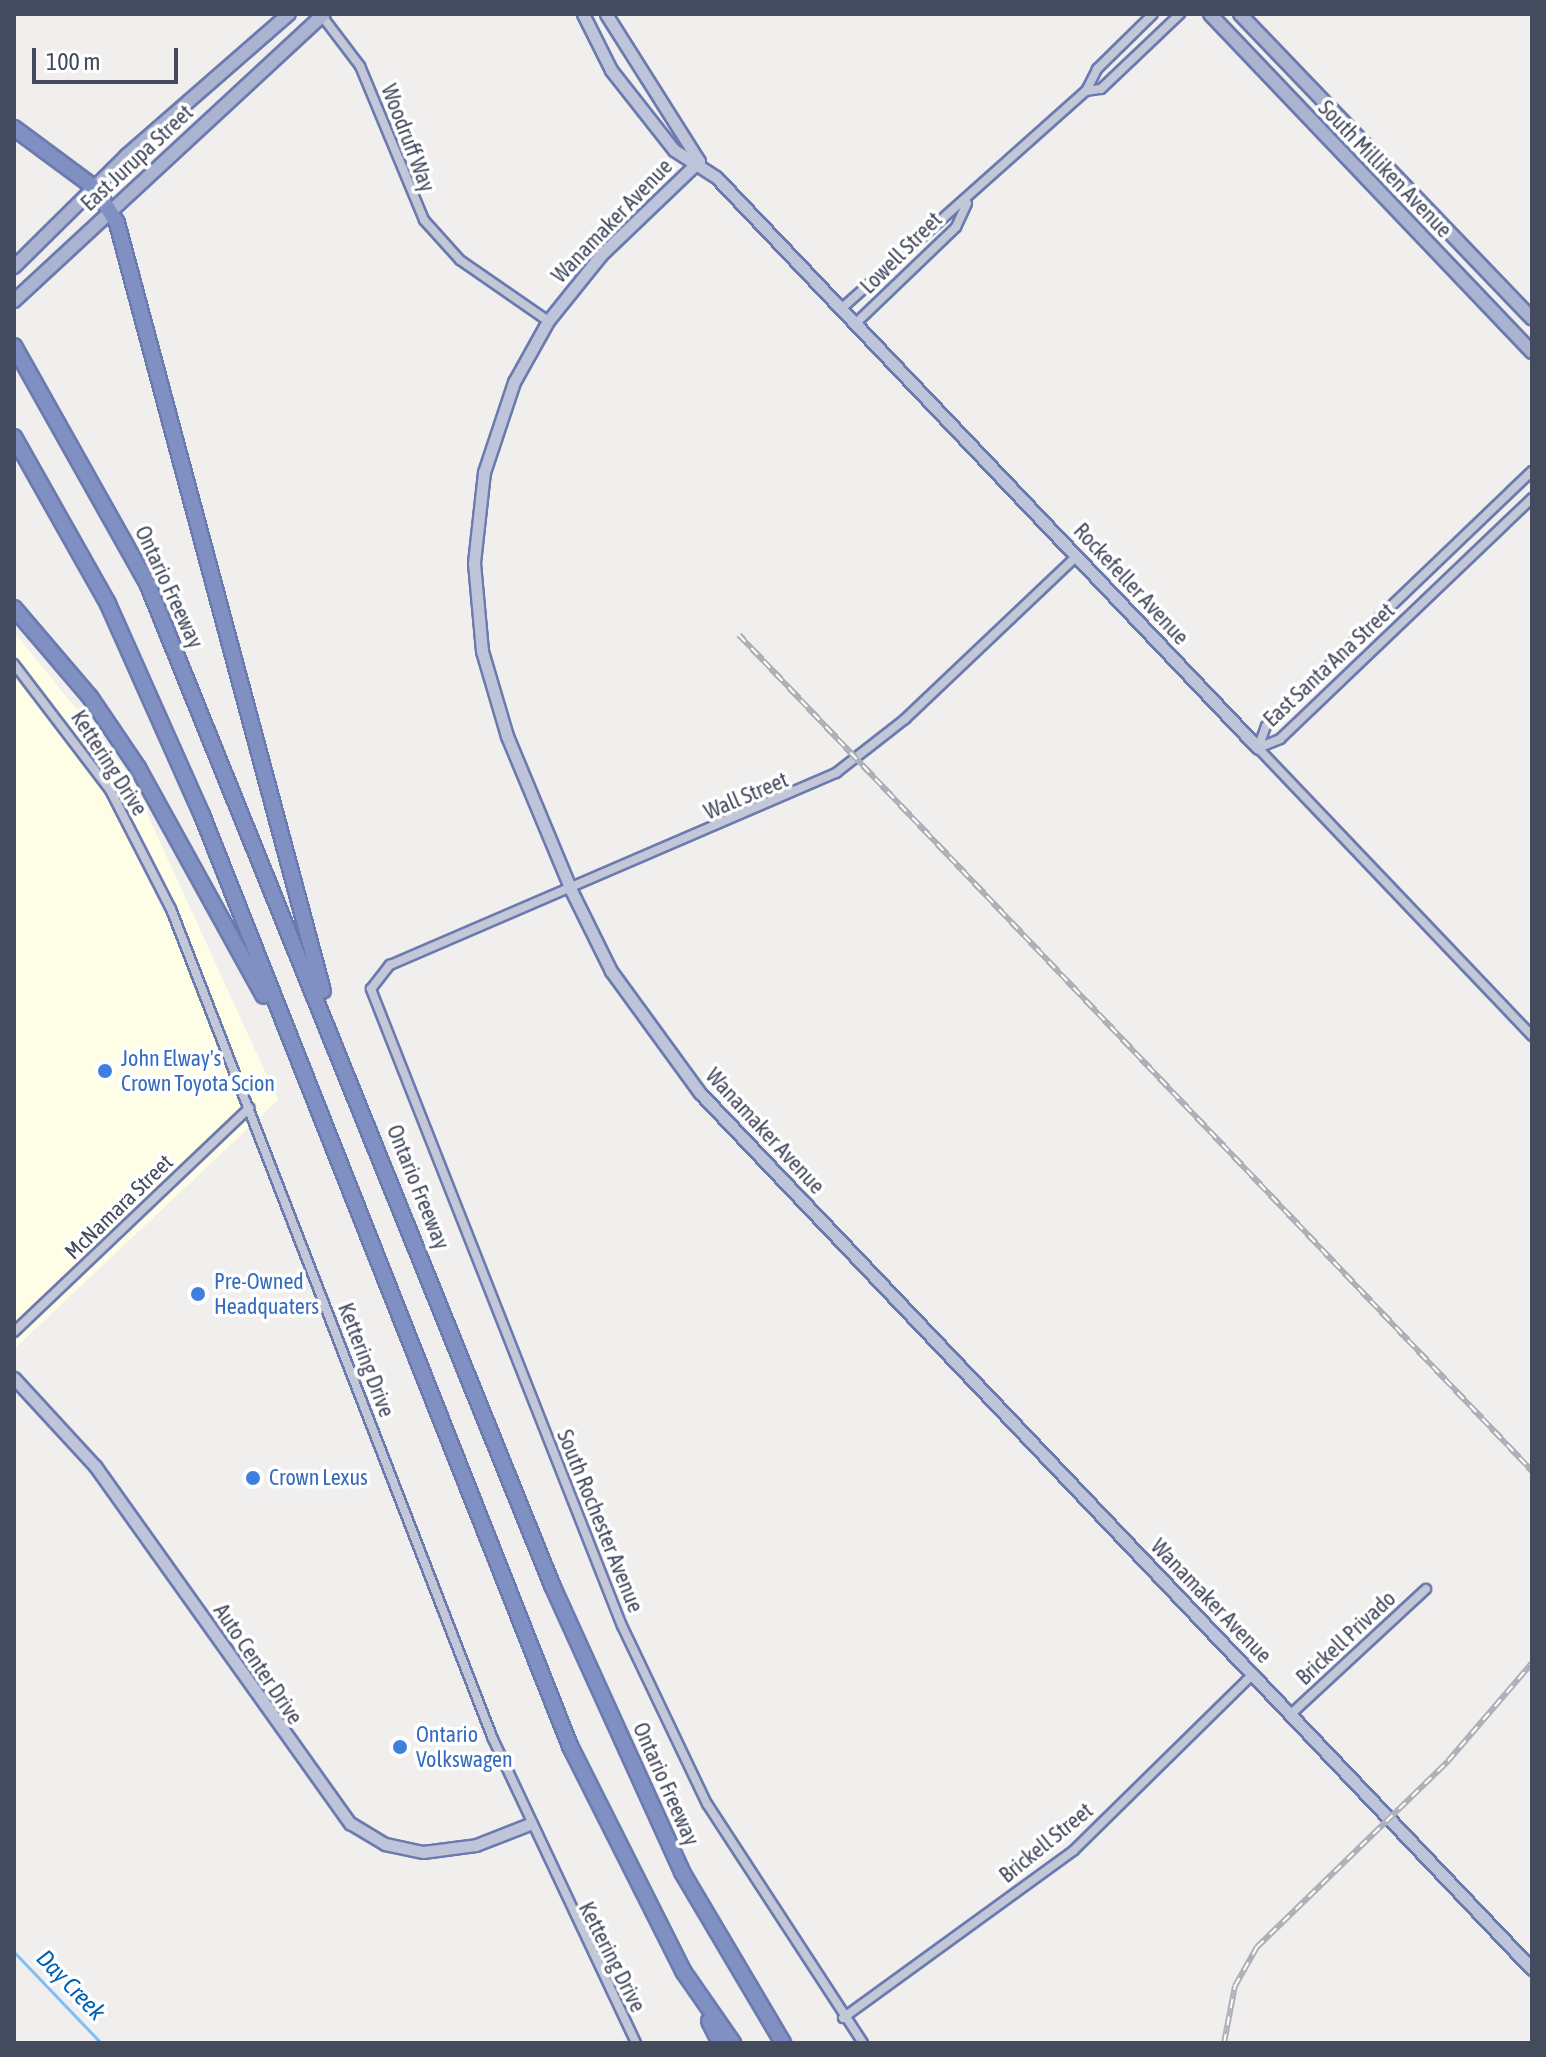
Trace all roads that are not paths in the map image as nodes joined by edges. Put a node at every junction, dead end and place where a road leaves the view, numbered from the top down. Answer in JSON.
{"nodes":[{"id":1,"x":289,"y":14,"type":"edge"},
{"id":2,"x":583,"y":14,"type":"edge"},
{"id":3,"x":606,"y":14,"type":"edge"},
{"id":4,"x":1153,"y":14,"type":"edge"},
{"id":5,"x":1180,"y":14,"type":"edge"},
{"id":6,"x":1210,"y":14,"type":"edge"},
{"id":7,"x":1240,"y":14,"type":"edge"},
{"id":8,"x":323,"y":15,"type":"edge"},
{"id":9,"x":1086,"y":91,"type":"junction"},
{"id":10,"x":14,"y":128,"type":"edge"},
{"id":11,"x":699,"y":161,"type":"junction"},
{"id":12,"x":95,"y":188,"type":"junction"},
{"id":13,"x":967,"y":203,"type":"junction"},
{"id":14,"x":111,"y":209,"type":"junction"},
{"id":15,"x":18,"y":263,"type":"edge"},
{"id":16,"x":14,"y":301,"type":"edge"},
{"id":17,"x":841,"y":309,"type":"junction"},
{"id":18,"x":1532,"y":319,"type":"edge"},
{"id":19,"x":548,"y":321,"type":"junction"},
{"id":20,"x":855,"y":324,"type":"junction"},
{"id":21,"x":14,"y":346,"type":"edge"},
{"id":22,"x":1532,"y":352,"type":"edge"},
{"id":23,"x":14,"y":437,"type":"edge"},
{"id":24,"x":1532,"y":471,"type":"edge"},
{"id":25,"x":1532,"y":498,"type":"edge"},
{"id":26,"x":1077,"y":556,"type":"junction"},
{"id":27,"x":14,"y":608,"type":"edge"},
{"id":28,"x":14,"y":664,"type":"edge"},
{"id":29,"x":1258,"y":748,"type":"junction"},
{"id":30,"x":571,"y":890,"type":"junction"},
{"id":31,"x":373,"y":979,"type":"joint"},
{"id":32,"x":332,"y":1030,"type":"junction"},
{"id":33,"x":1532,"y":1036,"type":"edge"},
{"id":34,"x":292,"y":1045,"type":"junction"},
{"id":35,"x":249,"y":1108,"type":"junction"},
{"id":36,"x":14,"y":1332,"type":"edge"},
{"id":37,"x":14,"y":1378,"type":"edge"},
{"id":38,"x":1426,"y":1589,"type":"dead end"},
{"id":39,"x":1253,"y":1674,"type":"junction"},
{"id":40,"x":1291,"y":1714,"type":"junction"},
{"id":41,"x":530,"y":1824,"type":"junction"},
{"id":42,"x":1532,"y":1969,"type":"edge"},
{"id":43,"x":683,"y":1971,"type":"junction"},
{"id":44,"x":843,"y":2018,"type":"junction"},
{"id":45,"x":636,"y":2043,"type":"edge"},
{"id":46,"x":720,"y":2043,"type":"edge"},
{"id":47,"x":733,"y":2043,"type":"edge"},
{"id":48,"x":783,"y":2043,"type":"edge"},
{"id":49,"x":863,"y":2043,"type":"edge"}],
"edges":[{"from":1,"to":12,"type":"main road","name":"East Jurupa Street"},
{"from":2,"to":11,"type":"street","name":"Rockefeller Avenue"},
{"from":3,"to":11,"type":"street","name":"Rockefeller Avenue"},
{"from":4,"to":9,"type":"street","name":"Lowell Street"},
{"from":5,"to":9,"type":"street","name":"Lowell Street"},
{"from":6,"to":22,"type":"main road","name":"South Milliken Avenue"},
{"from":7,"to":18,"type":"main road","name":"South Milliken Avenue"},
{"from":8,"to":14,"type":"main road","name":"East Jurupa Street"},
{"from":8,"to":19,"type":"street","name":"Woodruff Way"},
{"from":9,"to":13,"type":"street","name":"Lowell Street"},
{"from":10,"to":12,"type":"highway"},
{"from":11,"to":17,"type":"street","name":"Rockefeller Avenue"},
{"from":11,"to":19,"type":"street","name":"Wanamaker Avenue"},
{"from":12,"to":14,"type":"highway"},
{"from":12,"to":15,"type":"main road","name":"East Jurupa Street"},
{"from":13,"to":17,"type":"street","name":"Lowell Street"},
{"from":13,"to":20,"type":"street","name":"Lowell Street"},
{"from":14,"to":16,"type":"main road","name":"East Jurupa Street"},
{"from":14,"to":32,"type":"highway"},
{"from":17,"to":20,"type":"street","name":"Rockefeller Avenue"},
{"from":19,"to":30,"type":"street","name":"Wanamaker Avenue"},
{"from":20,"to":26,"type":"street","name":"Rockefeller Avenue"},
{"from":21,"to":32,"type":"highway","name":"Ontario Freeway"},
{"from":23,"to":34,"type":"highway"},
{"from":24,"to":29,"type":"street","name":"East Santa Ana Street"},
{"from":25,"to":29,"type":"street","name":"East Santa Ana Street"},
{"from":26,"to":29,"type":"street","name":"Rockefeller Avenue"},
{"from":26,"to":30,"type":"street","name":"Wall Street"},
{"from":27,"to":34,"type":"highway"},
{"from":28,"to":35,"type":"street","name":"Kettering Drive"},
{"from":29,"to":33,"type":"street","name":"Rockefeller Avenue"},
{"from":30,"to":31,"type":"street","name":"Wall Street"},
{"from":30,"to":39,"type":"street","name":"Wanamaker Avenue"},
{"from":31,"to":44,"type":"street","name":"South Rochester Avenue"},
{"from":32,"to":48,"type":"highway","name":"Ontario Freeway"},
{"from":34,"to":43,"type":"highway"},
{"from":35,"to":36,"type":"street","name":"McNamara Street"},
{"from":35,"to":41,"type":"street","name":"Kettering Drive"},
{"from":37,"to":41,"type":"street","name":"Auto Center Drive"},
{"from":38,"to":40,"type":"street","name":"Brickell Privado"},
{"from":39,"to":40,"type":"street","name":"Wanamaker Avenue"},
{"from":39,"to":44,"type":"street","name":"Brickell Street"},
{"from":40,"to":42,"type":"street","name":"Wanamaker Avenue"},
{"from":41,"to":45,"type":"street","name":"Kettering Drive"},
{"from":43,"to":46,"type":"highway"},
{"from":43,"to":47,"type":"highway"},
{"from":44,"to":49,"type":"street","name":"South Rochester Avenue"}]}
